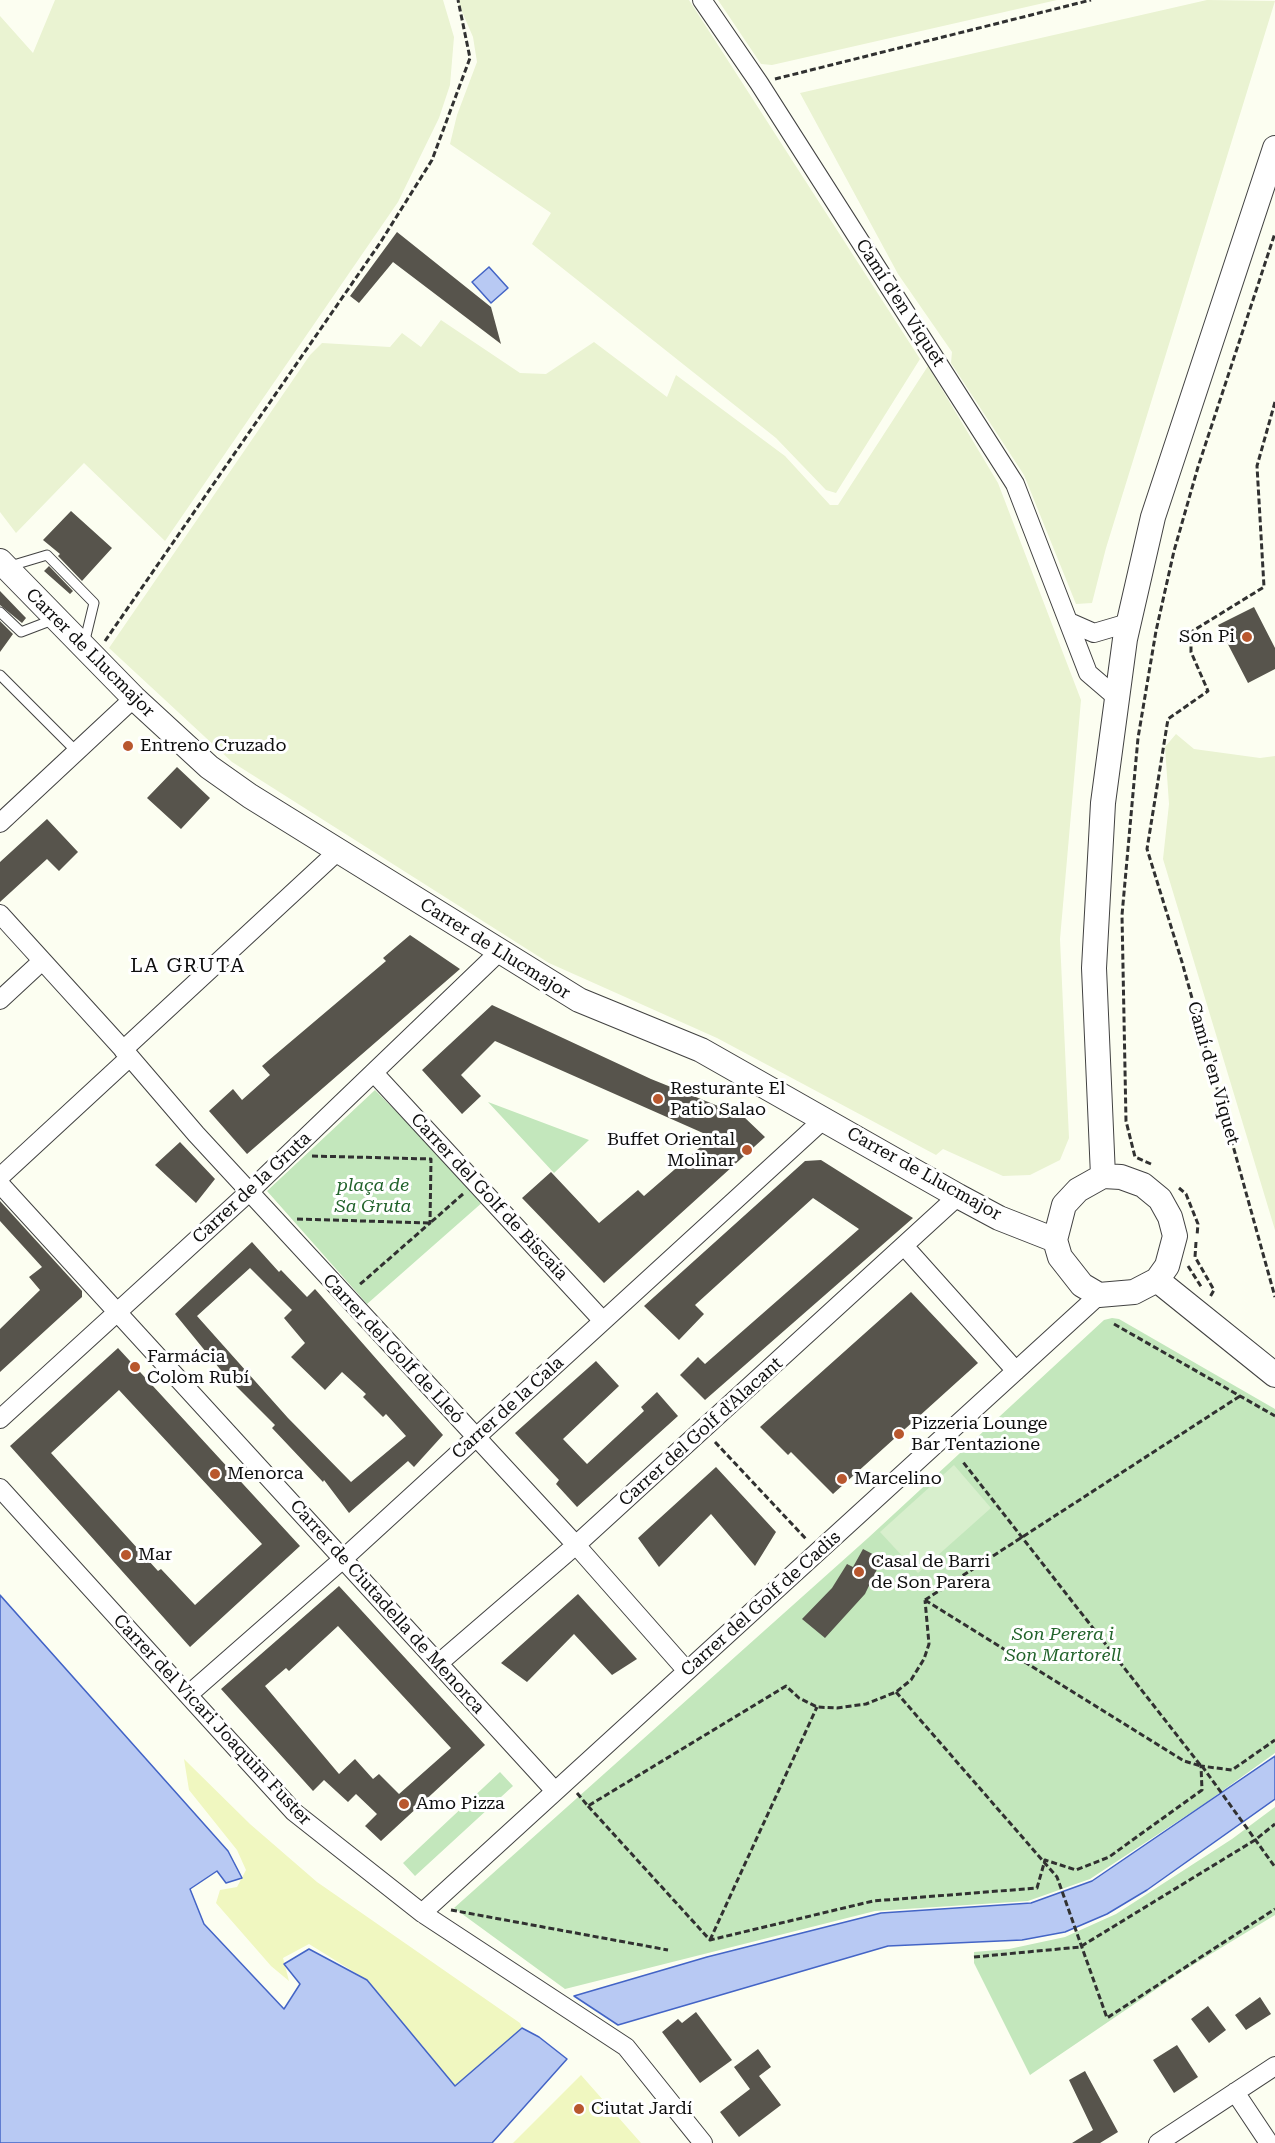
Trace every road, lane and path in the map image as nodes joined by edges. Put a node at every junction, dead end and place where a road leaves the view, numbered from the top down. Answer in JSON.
{"nodes":[{"id":1,"x":458,"y":0,"type":"edge"},
{"id":2,"x":702,"y":0,"type":"edge"},
{"id":3,"x":1091,"y":0,"type":"edge"},
{"id":4,"x":759,"y":83,"type":"junction"},
{"id":5,"x":1275,"y":148,"type":"edge"},
{"id":6,"x":1275,"y":233,"type":"edge"},
{"id":7,"x":1275,"y":402,"type":"edge"},
{"id":8,"x":2,"y":564,"type":"edge"},
{"id":9,"x":0,"y":612,"type":"edge"},
{"id":10,"x":56,"y":619,"type":"junction"},
{"id":11,"x":1069,"y":622,"type":"junction"},
{"id":12,"x":1128,"y":623,"type":"junction"},
{"id":13,"x":88,"y":652,"type":"junction"},
{"id":14,"x":0,"y":675,"type":"edge"},
{"id":15,"x":134,"y":698,"type":"junction"},
{"id":16,"x":1116,"y":698,"type":"junction"},
{"id":17,"x":76,"y":751,"type":"junction"},
{"id":18,"x":0,"y":823,"type":"edge"},
{"id":19,"x":338,"y":851,"type":"junction"},
{"id":20,"x":0,"y":914,"type":"edge"},
{"id":21,"x":499,"y":952,"type":"junction"},
{"id":22,"x":41,"y":962,"type":"junction"},
{"id":23,"x":0,"y":1000,"type":"edge"},
{"id":24,"x":124,"y":1058,"type":"junction"},
{"id":25,"x":374,"y":1073,"type":"junction"},
{"id":26,"x":825,"y":1118,"type":"junction"},
{"id":27,"x":287,"y":1156,"type":"junction"},
{"id":28,"x":1156,"y":1167,"type":"dead end"},
{"id":29,"x":1103,"y":1176,"type":"junction"},
{"id":30,"x":0,"y":1178,"type":"edge"},
{"id":31,"x":476,"y":1182,"type":"junction"},
{"id":32,"x":0,"y":1184,"type":"edge"},
{"id":33,"x":1178,"y":1187,"type":"dead end"},
{"id":34,"x":249,"y":1192,"type":"junction"},
{"id":35,"x":958,"y":1196,"type":"junction"},
{"id":36,"x":273,"y":1218,"type":"junction"},
{"id":37,"x":430,"y":1222,"type":"junction"},
{"id":38,"x":1055,"y":1240,"type":"junction"},
{"id":39,"x":905,"y":1247,"type":"junction"},
{"id":40,"x":1185,"y":1260,"type":"dead end"},
{"id":41,"x":1157,"y":1280,"type":"junction"},
{"id":42,"x":1099,"y":1295,"type":"junction"},
{"id":43,"x":346,"y":1297,"type":"junction"},
{"id":44,"x":1275,"y":1297,"type":"edge"},
{"id":45,"x":1207,"y":1304,"type":"junction"},
{"id":46,"x":118,"y":1313,"type":"junction"},
{"id":47,"x":603,"y":1321,"type":"junction"},
{"id":48,"x":1114,"y":1324,"type":"dead end"},
{"id":49,"x":1016,"y":1371,"type":"junction"},
{"id":50,"x":1275,"y":1375,"type":"edge"},
{"id":51,"x":1240,"y":1396,"type":"junction"},
{"id":52,"x":1275,"y":1416,"type":"edge"},
{"id":53,"x":0,"y":1419,"type":"edge"},
{"id":54,"x":704,"y":1429,"type":"junction"},
{"id":55,"x":475,"y":1438,"type":"junction"},
{"id":56,"x":963,"y":1462,"type":"dead end"},
{"id":57,"x":0,"y":1488,"type":"edge"},
{"id":58,"x":1022,"y":1537,"type":"junction"},
{"id":59,"x":576,"y":1545,"type":"junction"},
{"id":60,"x":818,"y":1552,"type":"junction"},
{"id":61,"x":343,"y":1559,"type":"junction"},
{"id":62,"x":924,"y":1600,"type":"junction"},
{"id":63,"x":439,"y":1663,"type":"junction"},
{"id":64,"x":687,"y":1671,"type":"junction"},
{"id":65,"x":896,"y":1692,"type":"junction"},
{"id":66,"x":188,"y":1695,"type":"junction"},
{"id":67,"x":817,"y":1707,"type":"junction"},
{"id":68,"x":1275,"y":1740,"type":"edge"},
{"id":69,"x":1201,"y":1766,"type":"junction"},
{"id":70,"x":561,"y":1786,"type":"junction"},
{"id":71,"x":588,"y":1806,"type":"junction"},
{"id":72,"x":1275,"y":1824,"type":"edge"},
{"id":73,"x":1255,"y":1840,"type":"junction"},
{"id":74,"x":1045,"y":1860,"type":"junction"},
{"id":75,"x":1275,"y":1867,"type":"edge"},
{"id":76,"x":441,"y":1908,"type":"dead end"},
{"id":77,"x":1275,"y":1909,"type":"edge"},
{"id":78,"x":422,"y":1912,"type":"junction"},
{"id":79,"x":710,"y":1940,"type":"junction"},
{"id":80,"x":1080,"y":1947,"type":"junction"},
{"id":81,"x":668,"y":1950,"type":"dead end"},
{"id":82,"x":974,"y":1957,"type":"dead end"},
{"id":83,"x":1275,"y":2066,"type":"edge"},
{"id":84,"x":1235,"y":2092,"type":"junction"},
{"id":85,"x":703,"y":2143,"type":"edge"},
{"id":86,"x":1158,"y":2143,"type":"edge"},
{"id":87,"x":1269,"y":2143,"type":"edge"}],
"edges":[{"from":1,"to":13,"type":"path"},
{"from":2,"to":4,"type":"street","name":"Camí d'en Viquet"},
{"from":3,"to":4,"type":"path"},
{"from":4,"to":11,"type":"street","name":"Camí d'en Viquet"},
{"from":5,"to":12,"type":"street"},
{"from":6,"to":28,"type":"path"},
{"from":7,"to":44,"type":"path","name":"Camí d'en Viquet"},
{"from":8,"to":10,"type":"street","name":"Carrer de Llucmajor"},
{"from":8,"to":13,"type":"lane"},
{"from":9,"to":10,"type":"lane"},
{"from":10,"to":13,"type":"street","name":"Carrer de Llucmajor"},
{"from":11,"to":12,"type":"street"},
{"from":11,"to":16,"type":"street","name":"Camí d'en Viquet"},
{"from":12,"to":16,"type":"street"},
{"from":13,"to":15,"type":"street","name":"Carrer de Llucmajor"},
{"from":14,"to":17,"type":"lane"},
{"from":15,"to":17,"type":"street"},
{"from":15,"to":19,"type":"street","name":"Carrer de Llucmajor"},
{"from":16,"to":29,"type":"street"},
{"from":17,"to":18,"type":"street"},
{"from":19,"to":21,"type":"street","name":"Carrer de Llucmajor"},
{"from":19,"to":24,"type":"street"},
{"from":20,"to":22,"type":"street","name":"Carrer del Golf de Lleó"},
{"from":21,"to":25,"type":"street","name":"Carrer de la Gruta"},
{"from":21,"to":26,"type":"street","name":"Carrer de Llucmajor"},
{"from":22,"to":23,"type":"street"},
{"from":22,"to":24,"type":"street","name":"Carrer del Golf de Lleó"},
{"from":24,"to":30,"type":"street"},
{"from":24,"to":34,"type":"street","name":"Carrer del Golf de Lleó"},
{"from":25,"to":27,"type":"street","name":"Carrer de la Gruta"},
{"from":25,"to":31,"type":"street","name":"Carrer del Golf de Biscaia"},
{"from":26,"to":35,"type":"street","name":"Carrer de Llucmajor"},
{"from":26,"to":47,"type":"street","name":"Carrer de la Cala"},
{"from":27,"to":34,"type":"street","name":"Carrer de la Gruta"},
{"from":27,"to":37,"type":"path"},
{"from":29,"to":38,"type":"street"},
{"from":29,"to":41,"type":"street"},
{"from":31,"to":37,"type":"path"},
{"from":31,"to":47,"type":"street","name":"Carrer del Golf de Biscaia"},
{"from":32,"to":46,"type":"street","name":"Carrer de Ciutadella de Menorca"},
{"from":33,"to":45,"type":"path"},
{"from":34,"to":36,"type":"street","name":"Carrer del Golf de Lleó"},
{"from":34,"to":46,"type":"street","name":"Carrer de la Gruta"},
{"from":35,"to":38,"type":"street","name":"Carrer de Llucmajor"},
{"from":35,"to":39,"type":"street","name":"Carrer del Golf d'Alacant"},
{"from":36,"to":37,"type":"path"},
{"from":36,"to":43,"type":"street","name":"Carrer del Golf de Lleó"},
{"from":37,"to":43,"type":"path"},
{"from":38,"to":42,"type":"street"},
{"from":39,"to":49,"type":"street"},
{"from":39,"to":54,"type":"street","name":"Carrer del Golf d'Alacant"},
{"from":40,"to":45,"type":"path"},
{"from":41,"to":42,"type":"street"},
{"from":41,"to":45,"type":"street"},
{"from":42,"to":49,"type":"street","name":"Carrer del Golf de Cadis"},
{"from":43,"to":55,"type":"street","name":"Carrer del Golf de Lleó"},
{"from":45,"to":50,"type":"street"},
{"from":46,"to":53,"type":"street","name":"Carrer de la Gruta"},
{"from":46,"to":61,"type":"street","name":"Carrer de Ciutadella de Menorca"},
{"from":47,"to":55,"type":"street","name":"Carrer de la Cala"},
{"from":48,"to":51,"type":"path"},
{"from":49,"to":60,"type":"street","name":"Carrer del Golf de Cadis"},
{"from":51,"to":52,"type":"path"},
{"from":51,"to":58,"type":"path"},
{"from":54,"to":59,"type":"street","name":"Carrer del Golf d'Alacant"},
{"from":54,"to":60,"type":"path"},
{"from":55,"to":59,"type":"street","name":"Carrer del Golf de Lleó"},
{"from":55,"to":61,"type":"street","name":"Carrer de la Cala"},
{"from":56,"to":58,"type":"path"},
{"from":57,"to":66,"type":"street","name":"Carrer del Vicari Joaquim Fuster"},
{"from":58,"to":62,"type":"path"},
{"from":58,"to":69,"type":"path"},
{"from":59,"to":63,"type":"street","name":"Carrer del Golf d'Alacant"},
{"from":59,"to":64,"type":"street","name":"Carrer del Golf de Lleó"},
{"from":60,"to":64,"type":"street","name":"Carrer del Golf de Cadis"},
{"from":61,"to":63,"type":"street","name":"Carrer de Ciutadella de Menorca"},
{"from":61,"to":66,"type":"street","name":"Carrer de la Cala"},
{"from":62,"to":65,"type":"path"},
{"from":62,"to":69,"type":"path"},
{"from":63,"to":70,"type":"street","name":"Carrer de Ciutadella de Menorca"},
{"from":64,"to":70,"type":"street","name":"Carrer del Golf de Cadis"},
{"from":65,"to":67,"type":"path"},
{"from":65,"to":74,"type":"path"},
{"from":66,"to":78,"type":"street","name":"Carrer del Vicari Joaquim Fuster"},
{"from":67,"to":71,"type":"path"},
{"from":67,"to":79,"type":"path"},
{"from":68,"to":69,"type":"path"},
{"from":69,"to":73,"type":"path"},
{"from":69,"to":74,"type":"path"},
{"from":70,"to":71,"type":"path"},
{"from":70,"to":78,"type":"street","name":"Carrer del Golf de Cadis"},
{"from":71,"to":79,"type":"path"},
{"from":72,"to":73,"type":"path"},
{"from":73,"to":75,"type":"path"},
{"from":73,"to":80,"type":"path"},
{"from":74,"to":79,"type":"path"},
{"from":74,"to":80,"type":"path"},
{"from":76,"to":81,"type":"path"},
{"from":77,"to":80,"type":"path"},
{"from":78,"to":85,"type":"street","name":"Carrer del Vicari Joaquim Fuster"},
{"from":80,"to":82,"type":"path"},
{"from":83,"to":84,"type":"street"},
{"from":84,"to":86,"type":"street"},
{"from":84,"to":87,"type":"street"}]}
